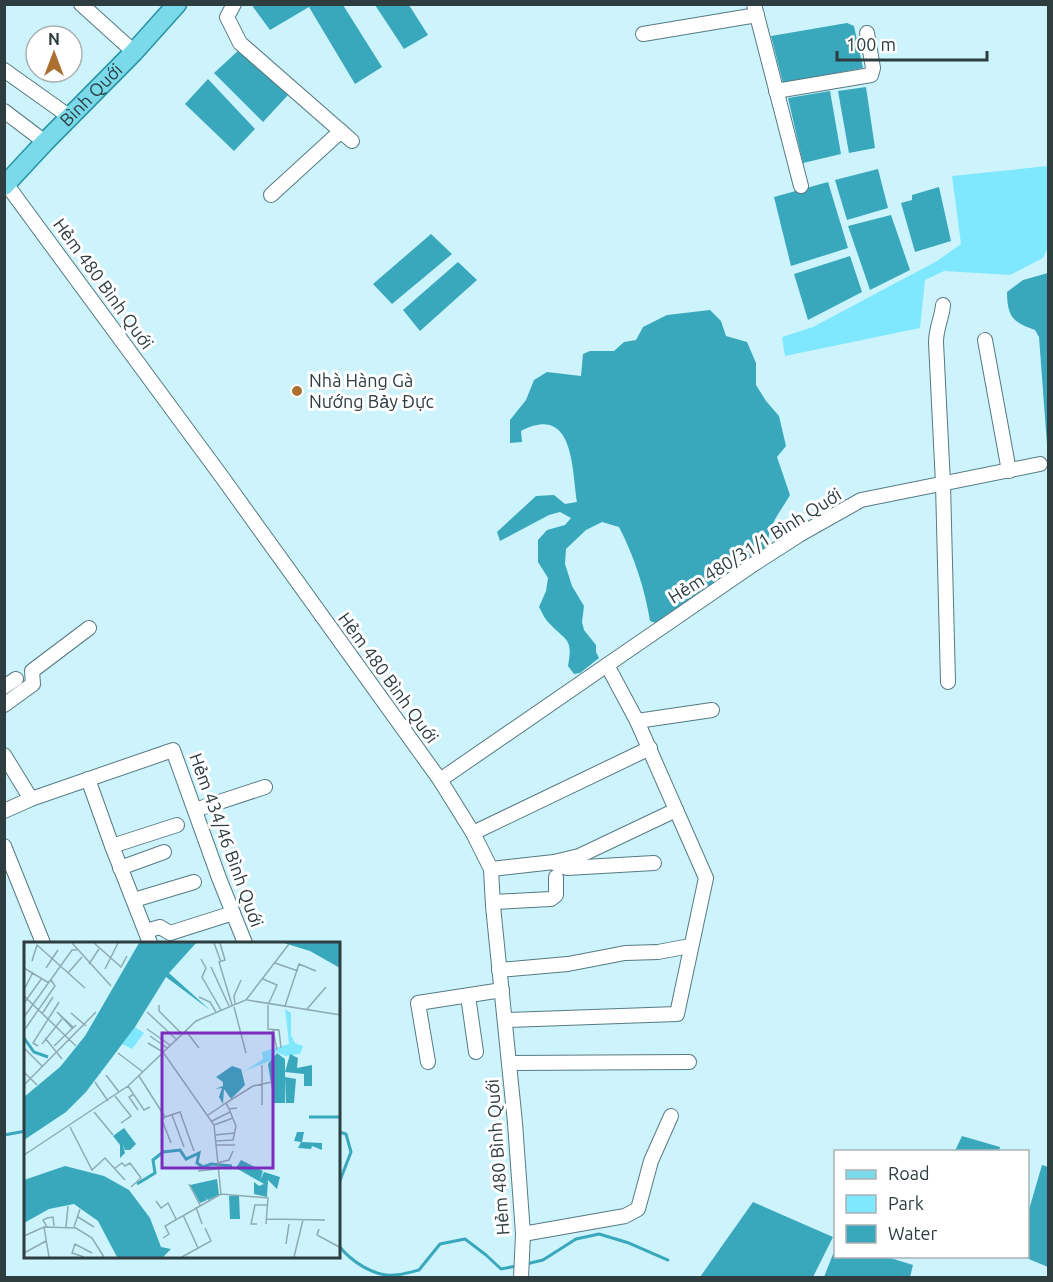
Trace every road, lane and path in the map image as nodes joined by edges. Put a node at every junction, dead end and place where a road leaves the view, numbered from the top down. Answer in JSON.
{"nodes":[{"id":1,"x":81,"y":4,"type":"edge"},
{"id":2,"x":177,"y":4,"type":"edge"},
{"id":3,"x":234,"y":4,"type":"edge"},
{"id":4,"x":755,"y":10,"type":"edge"},
{"id":5,"x":867,"y":33,"type":"dead end"},
{"id":6,"x":643,"y":34,"type":"dead end"},
{"id":7,"x":134,"y":52,"type":"junction"},
{"id":8,"x":4,"y":70,"type":"edge"},
{"id":9,"x":776,"y":91,"type":"junction"},
{"id":10,"x":4,"y":111,"type":"edge"},
{"id":11,"x":70,"y":117,"type":"junction"},
{"id":12,"x":341,"y":131,"type":"junction"},
{"id":13,"x":352,"y":141,"type":"dead end"},
{"id":14,"x":45,"y":142,"type":"junction"},
{"id":15,"x":6,"y":184,"type":"edge"},
{"id":16,"x":801,"y":186,"type":"dead end"},
{"id":17,"x":271,"y":195,"type":"dead end"},
{"id":18,"x":943,"y":305,"type":"dead end"},
{"id":19,"x":985,"y":340,"type":"dead end"},
{"id":20,"x":1040,"y":464,"type":"dead end"},
{"id":21,"x":1009,"y":471,"type":"junction"},
{"id":22,"x":943,"y":484,"type":"junction"},
{"id":23,"x":88,"y":628,"type":"dead end"},
{"id":24,"x":607,"y":665,"type":"junction"},
{"id":25,"x":948,"y":682,"type":"dead end"},
{"id":26,"x":4,"y":705,"type":"edge"},
{"id":27,"x":712,"y":710,"type":"dead end"},
{"id":28,"x":637,"y":721,"type":"junction"},
{"id":29,"x":650,"y":748,"type":"junction"},
{"id":30,"x":4,"y":755,"type":"edge"},
{"id":31,"x":88,"y":778,"type":"junction"},
{"id":32,"x":440,"y":780,"type":"junction"},
{"id":33,"x":265,"y":787,"type":"dead end"},
{"id":34,"x":31,"y":799,"type":"junction"},
{"id":35,"x":195,"y":810,"type":"junction"},
{"id":36,"x":676,"y":810,"type":"junction"},
{"id":37,"x":4,"y":811,"type":"edge"},
{"id":38,"x":177,"y":825,"type":"dead end"},
{"id":39,"x":473,"y":833,"type":"junction"},
{"id":40,"x":4,"y":846,"type":"edge"},
{"id":41,"x":112,"y":846,"type":"junction"},
{"id":42,"x":164,"y":852,"type":"dead end"},
{"id":43,"x":654,"y":863,"type":"dead end"},
{"id":44,"x":120,"y":868,"type":"junction"},
{"id":45,"x":491,"y":869,"type":"junction"},
{"id":46,"x":555,"y":869,"type":"junction"},
{"id":47,"x":194,"y":882,"type":"dead end"},
{"id":48,"x":134,"y":900,"type":"junction"},
{"id":49,"x":493,"y":902,"type":"junction"},
{"id":50,"x":233,"y":913,"type":"junction"},
{"id":51,"x":148,"y":937,"type":"edge"},
{"id":52,"x":43,"y":942,"type":"edge"},
{"id":53,"x":245,"y":942,"type":"edge"},
{"id":54,"x":690,"y":946,"type":"junction"},
{"id":55,"x":499,"y":970,"type":"junction"},
{"id":56,"x":501,"y":990,"type":"junction"},
{"id":57,"x":468,"y":996,"type":"junction"},
{"id":58,"x":505,"y":1020,"type":"junction"},
{"id":59,"x":476,"y":1052,"type":"dead end"},
{"id":60,"x":428,"y":1062,"type":"dead end"},
{"id":61,"x":689,"y":1062,"type":"dead end"},
{"id":62,"x":509,"y":1063,"type":"junction"},
{"id":63,"x":671,"y":1116,"type":"dead end"},
{"id":64,"x":523,"y":1234,"type":"junction"},
{"id":65,"x":521,"y":1276,"type":"edge"}],
"edges":[{"from":1,"to":7,"type":"street"},
{"from":2,"to":7,"type":"main road","name":"Bình Quới"},
{"from":3,"to":12,"type":"street"},
{"from":4,"to":6,"type":"street"},
{"from":4,"to":9,"type":"street"},
{"from":5,"to":9,"type":"street"},
{"from":7,"to":11,"type":"main road","name":"Bình Quới"},
{"from":8,"to":11,"type":"street"},
{"from":9,"to":16,"type":"street"},
{"from":10,"to":14,"type":"street"},
{"from":11,"to":14,"type":"main road","name":"Bình Quới"},
{"from":12,"to":13,"type":"street"},
{"from":12,"to":17,"type":"street"},
{"from":14,"to":15,"type":"main road","name":"Bình Quới"},
{"from":15,"to":32,"type":"street","name":"Hẻm 480 Bình Quới"},
{"from":18,"to":22,"type":"street"},
{"from":19,"to":21,"type":"street"},
{"from":20,"to":21,"type":"street","name":"Hẻm 480/31/1 Bình Quới"},
{"from":21,"to":22,"type":"street","name":"Hẻm 480/31/1 Bình Quới"},
{"from":22,"to":24,"type":"street","name":"Hẻm 480/31/1 Bình Quới"},
{"from":22,"to":25,"type":"street"},
{"from":23,"to":26,"type":"street"},
{"from":24,"to":28,"type":"street"},
{"from":24,"to":32,"type":"street","name":"Hẻm 480/31/1 Bình Quới"},
{"from":27,"to":28,"type":"street"},
{"from":28,"to":29,"type":"street"},
{"from":29,"to":36,"type":"street"},
{"from":29,"to":39,"type":"street"},
{"from":30,"to":34,"type":"street"},
{"from":31,"to":34,"type":"street"},
{"from":31,"to":35,"type":"street","name":"Hẻm 434/46 Bình Quới"},
{"from":31,"to":41,"type":"street"},
{"from":32,"to":39,"type":"street","name":"Hẻm 480 Bình Quới"},
{"from":33,"to":35,"type":"street"},
{"from":34,"to":37,"type":"street"},
{"from":35,"to":50,"type":"street","name":"Hẻm 434/46 Bình Quới"},
{"from":36,"to":46,"type":"street"},
{"from":36,"to":54,"type":"street"},
{"from":38,"to":41,"type":"street"},
{"from":39,"to":45,"type":"street","name":"Hẻm 480 Bình Quới"},
{"from":40,"to":52,"type":"street"},
{"from":41,"to":44,"type":"street"},
{"from":42,"to":44,"type":"street"},
{"from":43,"to":46,"type":"street"},
{"from":44,"to":48,"type":"street"},
{"from":45,"to":46,"type":"street"},
{"from":45,"to":49,"type":"street","name":"Hẻm 480 Bình Quới"},
{"from":46,"to":49,"type":"street"},
{"from":47,"to":48,"type":"street"},
{"from":48,"to":51,"type":"street"},
{"from":49,"to":55,"type":"street","name":"Hẻm 480 Bình Quới"},
{"from":50,"to":51,"type":"street"},
{"from":50,"to":53,"type":"street","name":"Hẻm 434/46 Bình Quới"},
{"from":54,"to":55,"type":"street"},
{"from":54,"to":58,"type":"street"},
{"from":55,"to":56,"type":"street","name":"Hẻm 480 Bình Quới"},
{"from":56,"to":57,"type":"street"},
{"from":56,"to":58,"type":"street","name":"Hẻm 480 Bình Quới"},
{"from":57,"to":59,"type":"street"},
{"from":57,"to":60,"type":"street"},
{"from":58,"to":62,"type":"street","name":"Hẻm 480 Bình Quới"},
{"from":61,"to":62,"type":"street"},
{"from":62,"to":64,"type":"street","name":"Hẻm 480 Bình Quới"},
{"from":63,"to":64,"type":"street"},
{"from":64,"to":65,"type":"street","name":"Hẻm 480 Bình Quới"}]}
